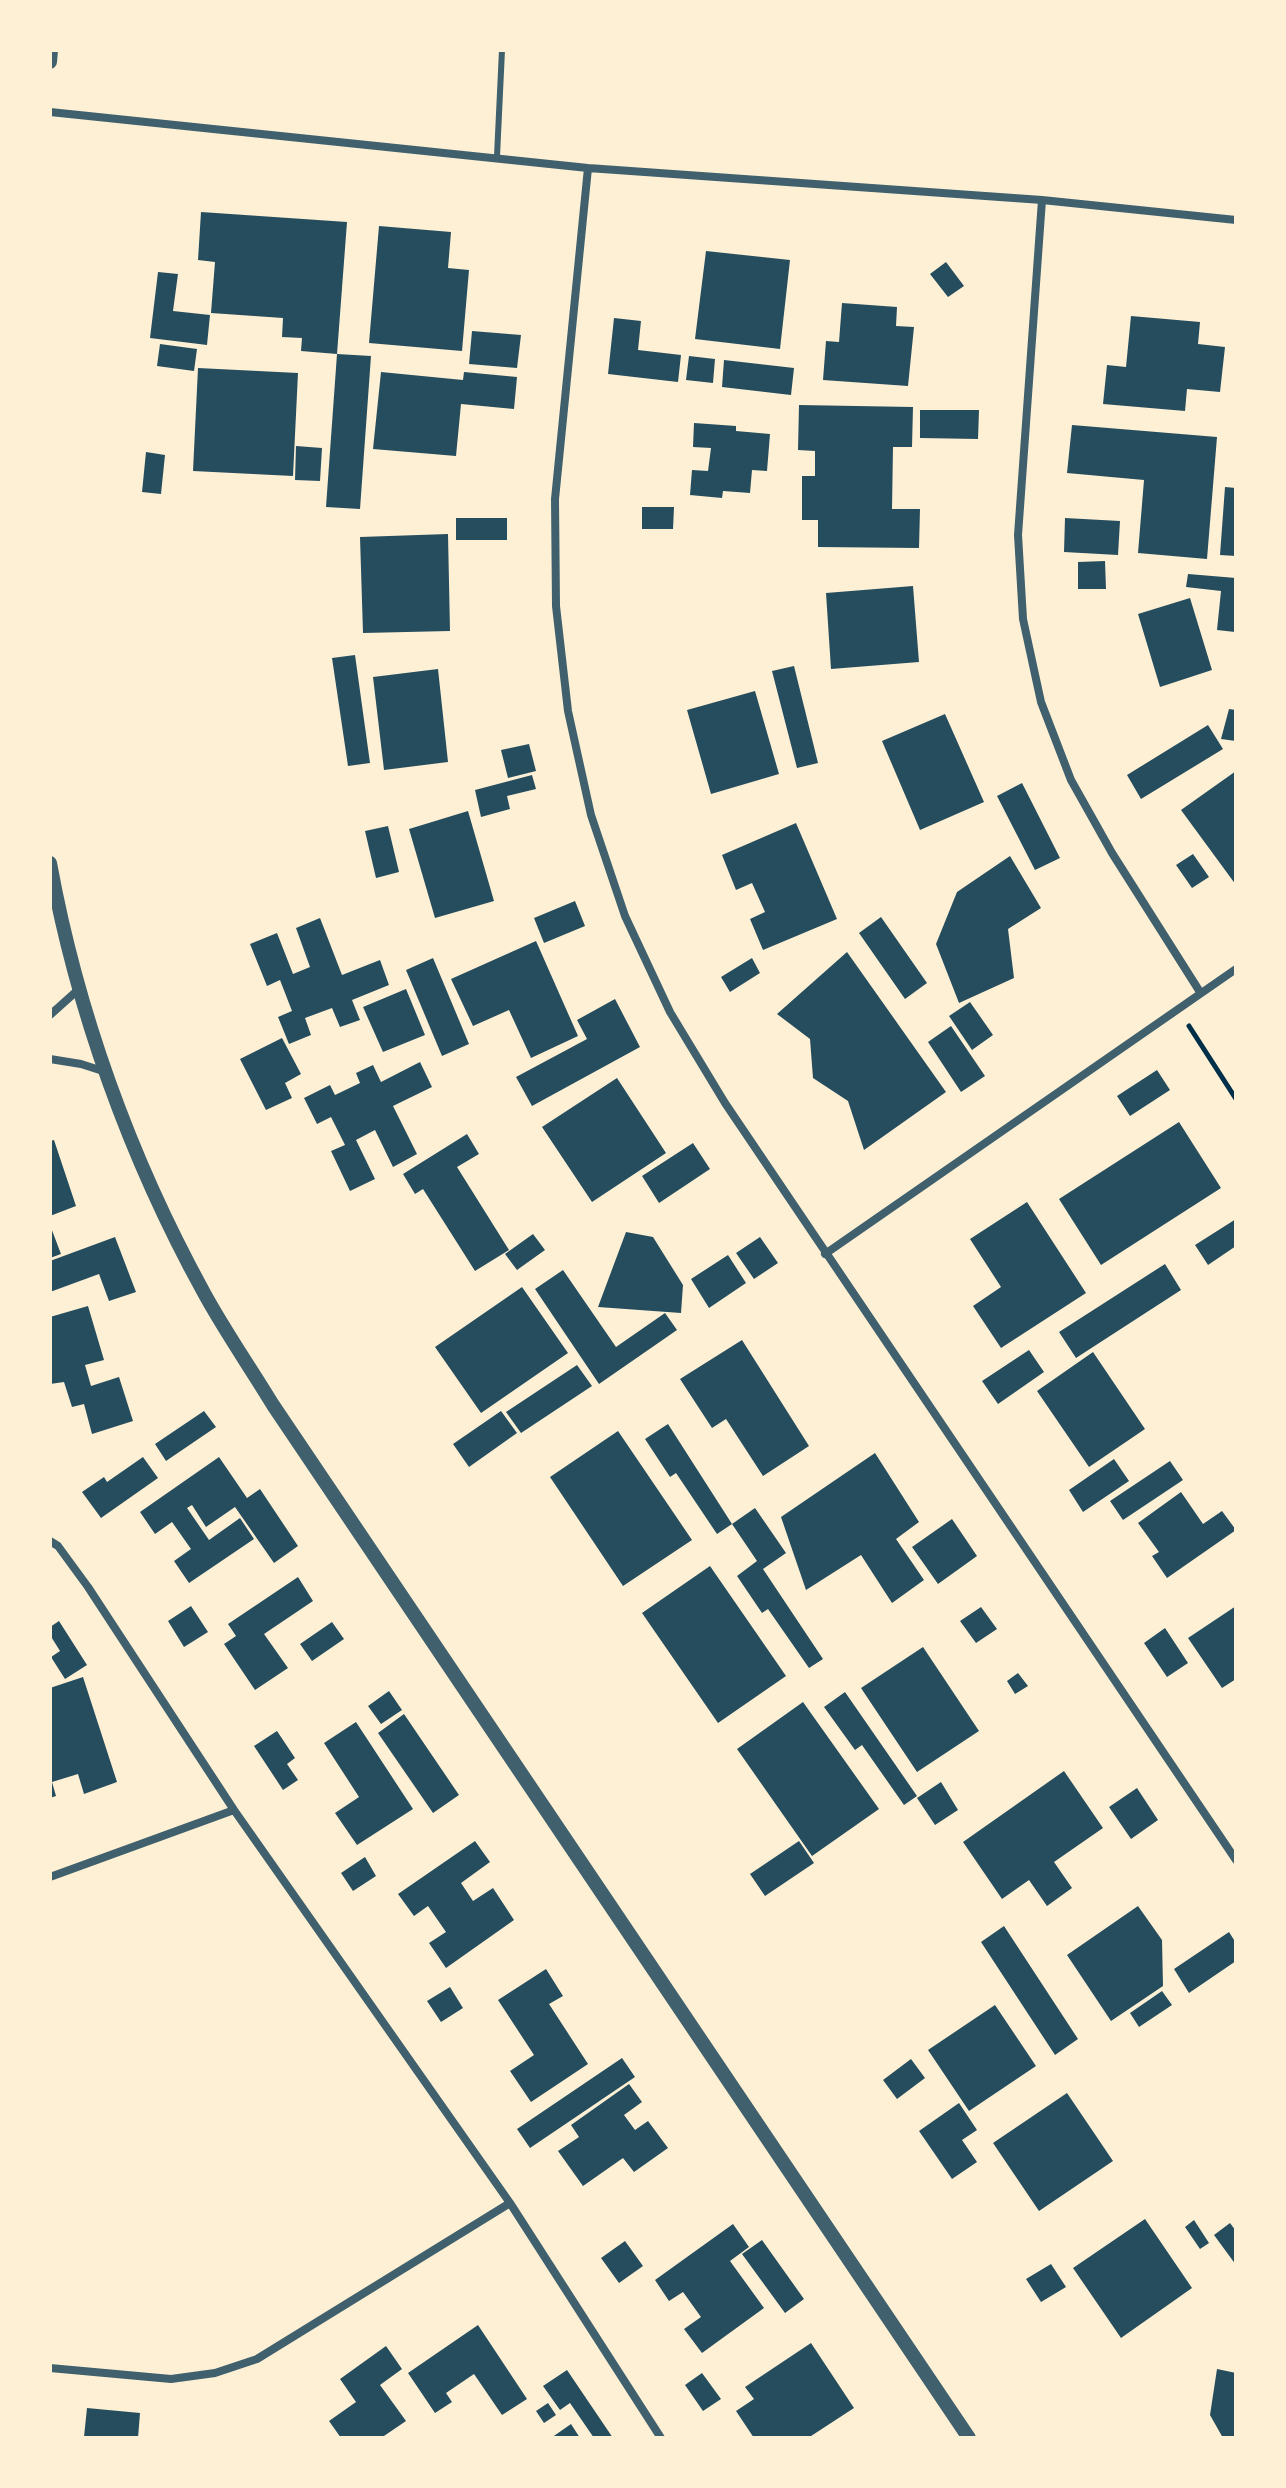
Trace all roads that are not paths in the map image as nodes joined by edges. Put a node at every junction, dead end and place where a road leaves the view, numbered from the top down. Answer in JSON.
{"nodes":[{"id":1,"x":51,"y":50,"type":"edge"},
{"id":2,"x":502,"y":50,"type":"edge"},
{"id":3,"x":50,"y":62,"type":"edge"},
{"id":4,"x":50,"y":112,"type":"edge"},
{"id":5,"x":497,"y":156,"type":"junction"},
{"id":6,"x":588,"y":168,"type":"junction"},
{"id":7,"x":1042,"y":200,"type":"junction"},
{"id":8,"x":1236,"y":220,"type":"edge"},
{"id":9,"x":50,"y":863,"type":"edge"},
{"id":10,"x":1236,"y":969,"type":"edge"},
{"id":11,"x":80,"y":988,"type":"junction"},
{"id":12,"x":1200,"y":992,"type":"junction"},
{"id":13,"x":50,"y":1015,"type":"edge"},
{"id":14,"x":50,"y":1059,"type":"edge"},
{"id":15,"x":106,"y":1072,"type":"junction"},
{"id":16,"x":825,"y":1254,"type":"junction"},
{"id":17,"x":50,"y":1541,"type":"edge"},
{"id":18,"x":234,"y":1810,"type":"junction"},
{"id":19,"x":1236,"y":1860,"type":"edge"},
{"id":20,"x":50,"y":1877,"type":"edge"},
{"id":21,"x":510,"y":2203,"type":"junction"},
{"id":22,"x":50,"y":2368,"type":"edge"},
{"id":23,"x":661,"y":2438,"type":"edge"},
{"id":24,"x":969,"y":2438,"type":"edge"}],
"edges":[{"from":1,"to":3,"type":"street"},
{"from":2,"to":5,"type":"lane"},
{"from":4,"to":5,"type":"street"},
{"from":5,"to":6,"type":"street"},
{"from":6,"to":7,"type":"street"},
{"from":6,"to":16,"type":"street"},
{"from":7,"to":8,"type":"street"},
{"from":7,"to":12,"type":"street"},
{"from":9,"to":11,"type":"street"},
{"from":10,"to":12,"type":"street"},
{"from":11,"to":13,"type":"street"},
{"from":11,"to":15,"type":"street"},
{"from":12,"to":16,"type":"street"},
{"from":14,"to":15,"type":"street"},
{"from":15,"to":24,"type":"street"},
{"from":16,"to":19,"type":"street"},
{"from":17,"to":18,"type":"street"},
{"from":18,"to":20,"type":"street"},
{"from":18,"to":21,"type":"street"},
{"from":21,"to":22,"type":"street"},
{"from":21,"to":23,"type":"street"}]}
